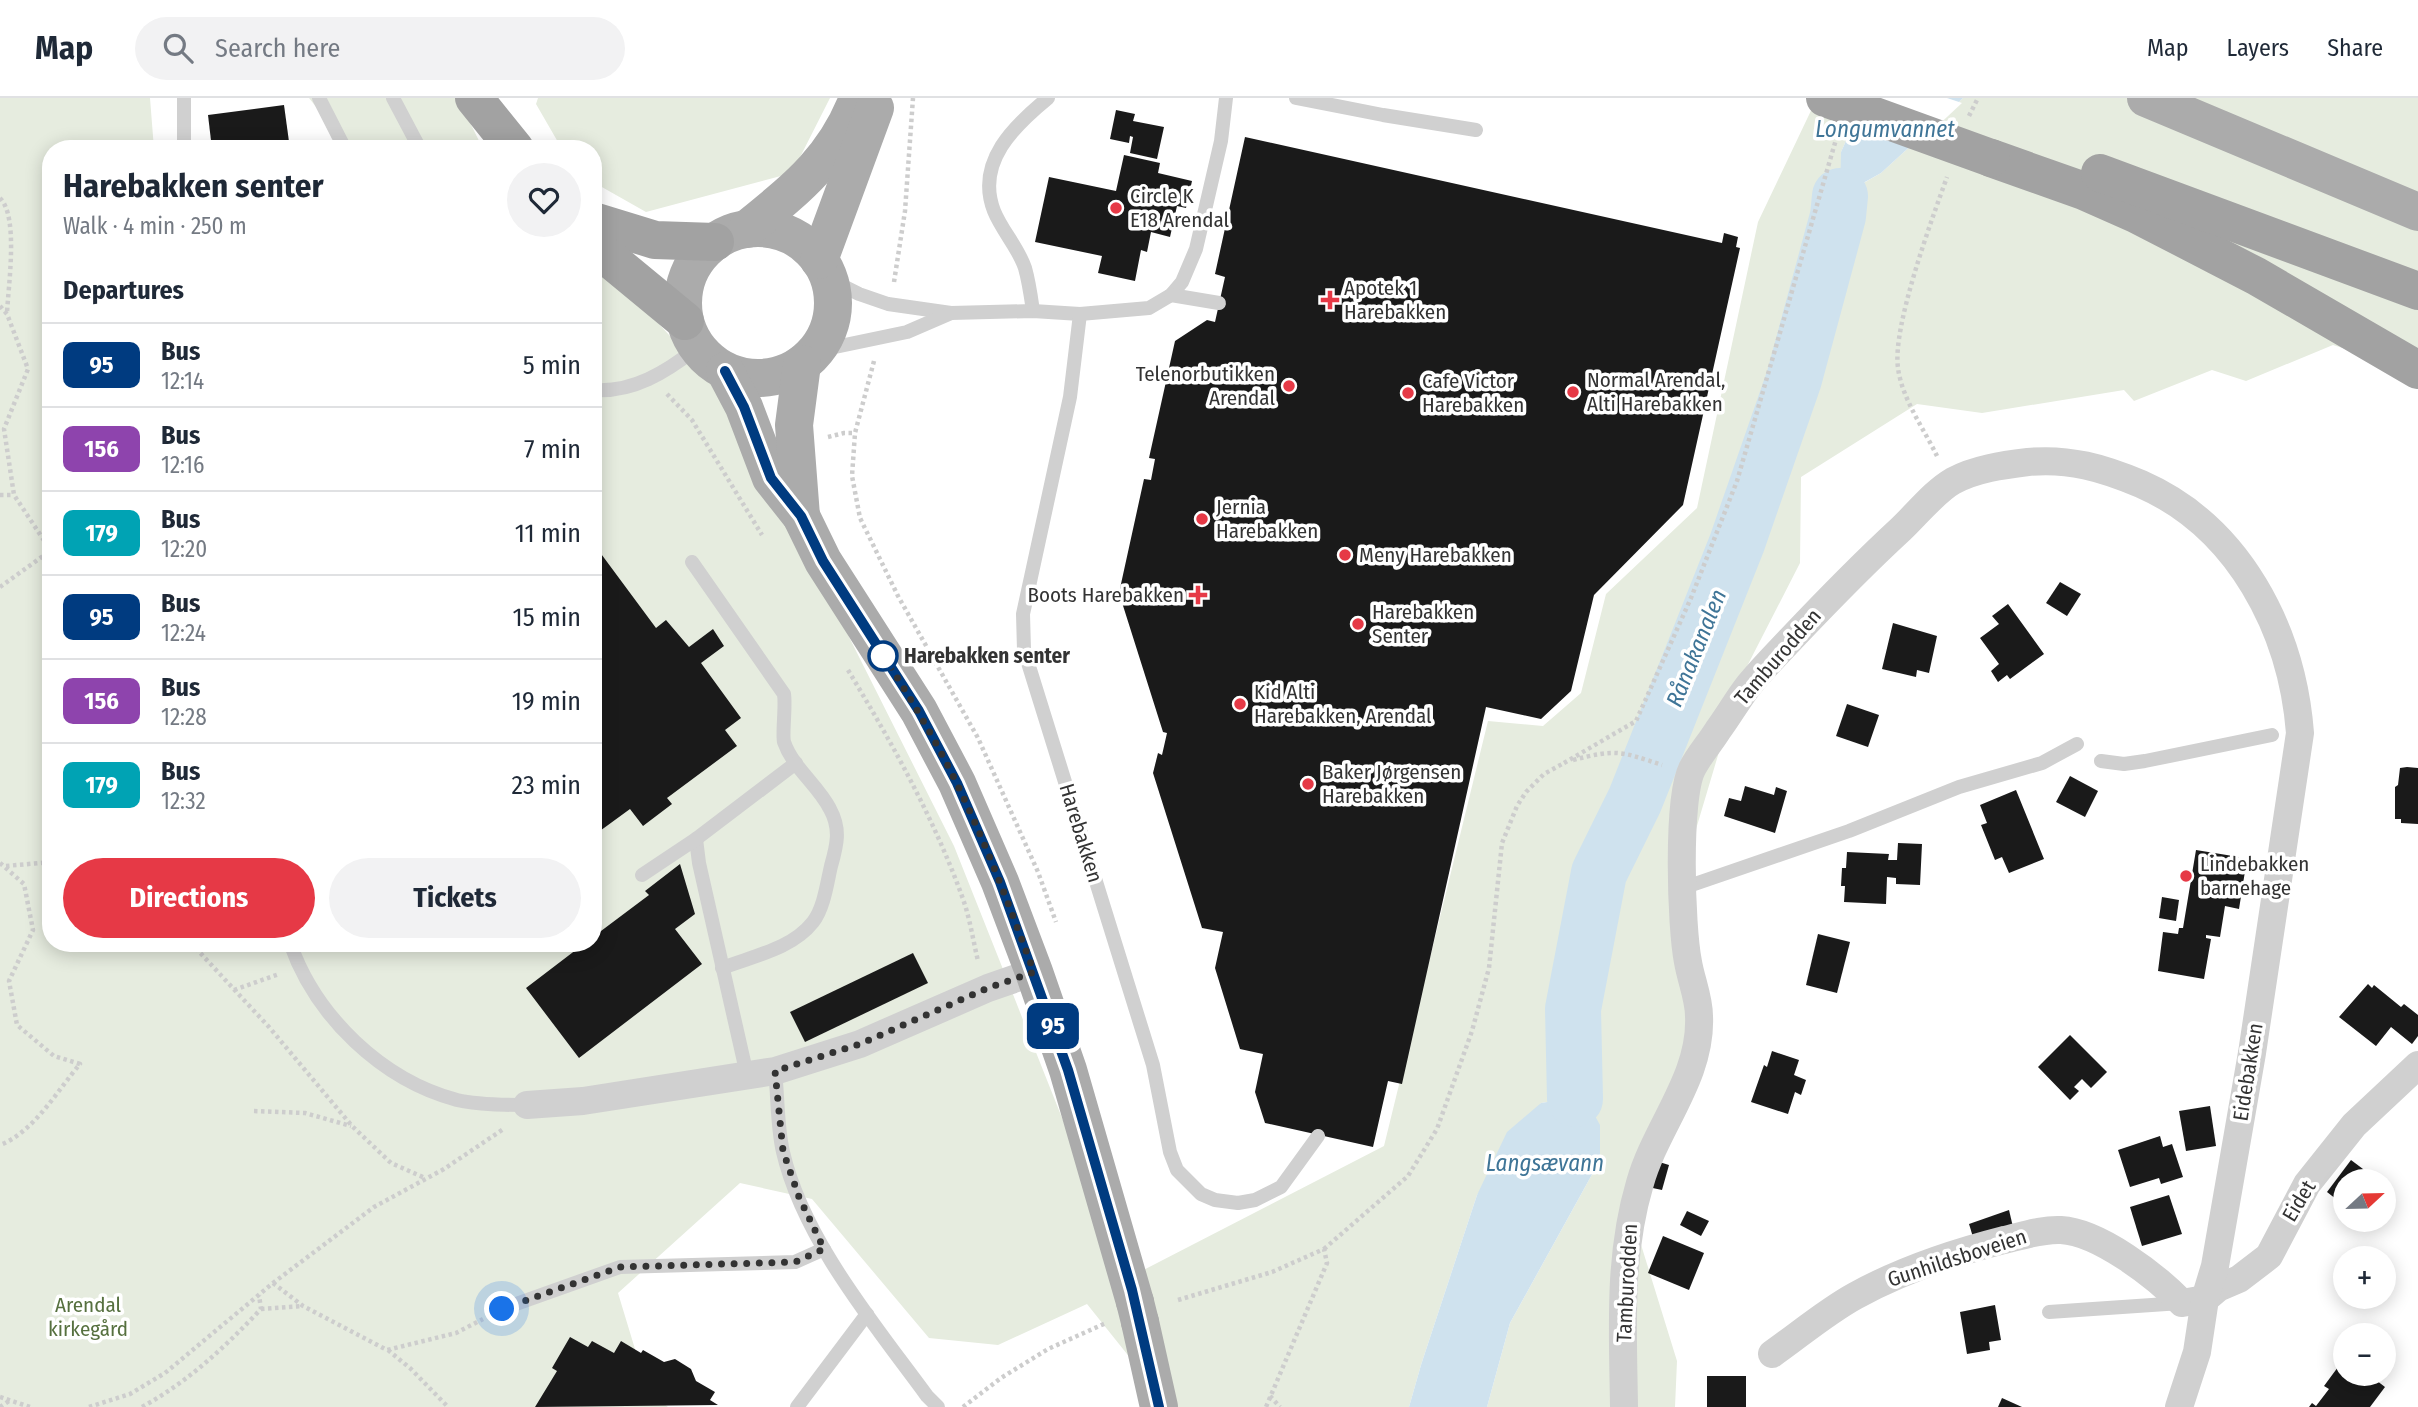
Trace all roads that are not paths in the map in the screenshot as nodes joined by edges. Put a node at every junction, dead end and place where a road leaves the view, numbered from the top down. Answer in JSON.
{"nodes":[{"id":1,"x":184,"y":98,"type":"edge"},
{"id":2,"x":319,"y":98,"type":"edge"},
{"id":3,"x":393,"y":98,"type":"edge"},
{"id":4,"x":474,"y":98,"type":"edge"},
{"id":5,"x":858,"y":98,"type":"edge"},
{"id":6,"x":879,"y":98,"type":"edge"},
{"id":7,"x":1048,"y":98,"type":"edge"},
{"id":8,"x":1226,"y":98,"type":"edge"},
{"id":9,"x":1296,"y":98,"type":"edge"},
{"id":10,"x":1895,"y":98,"type":"edge"},
{"id":11,"x":2146,"y":98,"type":"edge"},
{"id":12,"x":2195,"y":108,"type":"edge"},
{"id":13,"x":1831,"y":114,"type":"edge"},
{"id":14,"x":505,"y":127,"type":"edge"},
{"id":15,"x":1476,"y":130,"type":"dead end"},
{"id":16,"x":184,"y":140,"type":"edge"},
{"id":17,"x":340,"y":140,"type":"edge"},
{"id":18,"x":415,"y":140,"type":"edge"},
{"id":19,"x":1997,"y":147,"type":"junction"},
{"id":20,"x":2418,"y":195,"type":"edge"},
{"id":21,"x":2418,"y":212,"type":"edge"},
{"id":22,"x":602,"y":224,"type":"edge"},
{"id":23,"x":731,"y":235,"type":"junction"},
{"id":24,"x":602,"y":253,"type":"edge"},
{"id":25,"x":824,"y":270,"type":"junction"},
{"id":26,"x":2418,"y":291,"type":"edge"},
{"id":27,"x":1171,"y":295,"type":"junction"},
{"id":28,"x":1219,"y":303,"type":"dead end"},
{"id":29,"x":1034,"y":311,"type":"junction"},
{"id":30,"x":951,"y":313,"type":"junction"},
{"id":31,"x":1080,"y":314,"type":"junction"},
{"id":32,"x":702,"y":346,"type":"junction"},
{"id":33,"x":809,"y":358,"type":"junction"},
{"id":34,"x":2418,"y":370,"type":"edge"},
{"id":35,"x":602,"y":390,"type":"edge"},
{"id":36,"x":801,"y":516,"type":"junction"},
{"id":37,"x":692,"y":562,"type":"dead end"},
{"id":38,"x":2300,"y":733,"type":"joint"},
{"id":39,"x":2272,"y":735,"type":"dead end"},
{"id":40,"x":2077,"y":744,"type":"dead end"},
{"id":41,"x":2101,"y":761,"type":"dead end"},
{"id":42,"x":796,"y":763,"type":"junction"},
{"id":43,"x":696,"y":839,"type":"junction"},
{"id":44,"x":642,"y":874,"type":"dead end"},
{"id":45,"x":1683,"y":888,"type":"junction"},
{"id":46,"x":294,"y":952,"type":"edge"},
{"id":47,"x":722,"y":968,"type":"junction"},
{"id":48,"x":1034,"y":972,"type":"junction"},
{"id":49,"x":2418,"y":1065,"type":"edge"},
{"id":50,"x":775,"y":1071,"type":"junction"},
{"id":51,"x":747,"y":1075,"type":"junction"},
{"id":52,"x":527,"y":1105,"type":"joint"},
{"id":53,"x":1318,"y":1136,"type":"dead end"},
{"id":54,"x":824,"y":1249,"type":"junction"},
{"id":55,"x":2194,"y":1301,"type":"junction"},
{"id":56,"x":502,"y":1309,"type":"road end"},
{"id":57,"x":2049,"y":1311,"type":"dead end"},
{"id":58,"x":867,"y":1314,"type":"junction"},
{"id":59,"x":1772,"y":1354,"type":"dead end"},
{"id":60,"x":797,"y":1407,"type":"edge"},
{"id":61,"x":938,"y":1407,"type":"edge"},
{"id":62,"x":1159,"y":1407,"type":"edge"},
{"id":63,"x":1624,"y":1407,"type":"edge"},
{"id":64,"x":2179,"y":1407,"type":"edge"}],
"edges":[{"from":1,"to":16,"type":"lane"},
{"from":2,"to":17,"type":"lane"},
{"from":3,"to":18,"type":"lane"},
{"from":4,"to":14,"type":"highway"},
{"from":5,"to":23,"type":"main road"},
{"from":6,"to":25,"type":"main road"},
{"from":7,"to":29,"type":"lane"},
{"from":8,"to":27,"type":"lane"},
{"from":9,"to":15,"type":"lane"},
{"from":10,"to":19,"type":"highway"},
{"from":11,"to":12,"type":"main road"},
{"from":12,"to":20,"type":"main road"},
{"from":12,"to":21,"type":"main road"},
{"from":13,"to":19,"type":"highway","bridge":true},
{"from":19,"to":26,"type":"highway"},
{"from":19,"to":34,"type":"highway"},
{"from":22,"to":23,"type":"highway"},
{"from":23,"to":25,"type":"main road"},
{"from":23,"to":32,"type":"main road"},
{"from":24,"to":32,"type":"highway"},
{"from":25,"to":30,"type":"lane"},
{"from":25,"to":33,"type":"main road"},
{"from":27,"to":28,"type":"lane"},
{"from":27,"to":31,"type":"lane"},
{"from":29,"to":30,"type":"lane"},
{"from":29,"to":31,"type":"lane"},
{"from":30,"to":33,"type":"lane"},
{"from":31,"to":53,"type":"lane","name":"Harebakken"},
{"from":32,"to":33,"type":"main road"},
{"from":32,"to":35,"type":"lane"},
{"from":32,"to":36,"type":"main road"},
{"from":33,"to":36,"type":"main road"},
{"from":36,"to":48,"type":"main road"},
{"from":37,"to":42,"type":"lane"},
{"from":38,"to":45,"type":"street","name":"Tamburodden"},
{"from":38,"to":55,"type":"street","name":"Eidebakken"},
{"from":39,"to":41,"type":"lane"},
{"from":40,"to":45,"type":"lane"},
{"from":42,"to":43,"type":"lane"},
{"from":42,"to":47,"type":"lane"},
{"from":43,"to":44,"type":"lane"},
{"from":43,"to":47,"type":"lane"},
{"from":45,"to":63,"type":"street","name":"Tamburodden"},
{"from":46,"to":52,"type":"lane"},
{"from":47,"to":51,"type":"lane"},
{"from":48,"to":50,"type":"street"},
{"from":48,"to":62,"type":"main road"},
{"from":49,"to":55,"type":"street","name":"Eidet"},
{"from":50,"to":51,"type":"street"},
{"from":50,"to":54,"type":"lane"},
{"from":51,"to":52,"type":"street"},
{"from":54,"to":56,"type":"lane"},
{"from":54,"to":58,"type":"lane"},
{"from":55,"to":57,"type":"lane"},
{"from":55,"to":59,"type":"street","name":"Gunhildsboveien"},
{"from":55,"to":64,"type":"street","name":"Eidebakken"},
{"from":58,"to":60,"type":"lane"},
{"from":58,"to":61,"type":"lane"}]}
